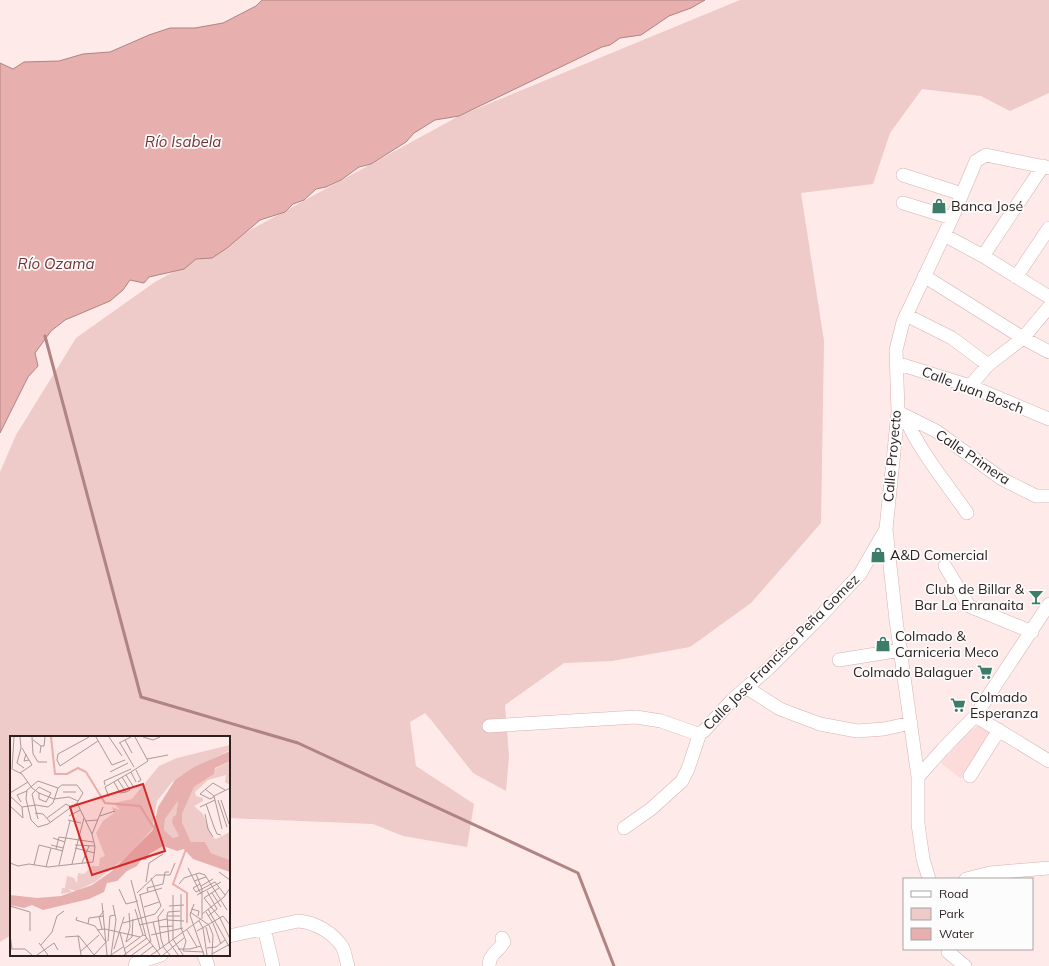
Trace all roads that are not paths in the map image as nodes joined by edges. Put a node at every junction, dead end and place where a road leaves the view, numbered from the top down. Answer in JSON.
{"nodes":[{"id":1,"x":1046,"y":167,"type":"edge"},
{"id":2,"x":902,"y":174,"type":"dead end"},
{"id":3,"x":962,"y":194,"type":"junction"},
{"id":4,"x":904,"y":203,"type":"dead end"},
{"id":5,"x":952,"y":218,"type":"junction"},
{"id":6,"x":1049,"y":228,"type":"edge"},
{"id":7,"x":944,"y":235,"type":"junction"},
{"id":8,"x":983,"y":256,"type":"junction"},
{"id":9,"x":924,"y":276,"type":"junction"},
{"id":10,"x":1016,"y":277,"type":"junction"},
{"id":11,"x":1049,"y":297,"type":"edge"},
{"id":12,"x":1049,"y":307,"type":"edge"},
{"id":13,"x":906,"y":315,"type":"junction"},
{"id":14,"x":1023,"y":338,"type":"junction"},
{"id":15,"x":1049,"y":352,"type":"edge"},
{"id":16,"x":896,"y":363,"type":"junction"},
{"id":17,"x":988,"y":365,"type":"junction"},
{"id":18,"x":970,"y":386,"type":"junction"},
{"id":19,"x":901,"y":414,"type":"junction"},
{"id":20,"x":1049,"y":419,"type":"edge"},
{"id":21,"x":1049,"y":496,"type":"edge"},
{"id":22,"x":967,"y":513,"type":"dead end"},
{"id":23,"x":886,"y":529,"type":"junction"},
{"id":24,"x":946,"y":566,"type":"dead end"},
{"id":25,"x":1049,"y":604,"type":"edge"},
{"id":26,"x":1032,"y":632,"type":"junction"},
{"id":27,"x":901,"y":650,"type":"junction"},
{"id":28,"x":839,"y":660,"type":"dead end"},
{"id":29,"x":747,"y":688,"type":"junction"},
{"id":30,"x":975,"y":716,"type":"junction"},
{"id":31,"x":911,"y":724,"type":"junction"},
{"id":32,"x":490,"y":726,"type":"dead end"},
{"id":33,"x":999,"y":730,"type":"junction"},
{"id":34,"x":700,"y":733,"type":"junction"},
{"id":35,"x":1049,"y":761,"type":"edge"},
{"id":36,"x":970,"y":776,"type":"dead end"},
{"id":37,"x":918,"y":777,"type":"junction"},
{"id":38,"x":624,"y":828,"type":"dead end"},
{"id":39,"x":1049,"y":868,"type":"edge"},
{"id":40,"x":929,"y":878,"type":"edge"},
{"id":41,"x":970,"y":878,"type":"edge"},
{"id":42,"x":264,"y":928,"type":"junction"},
{"id":43,"x":230,"y":936,"type":"edge"},
{"id":44,"x":502,"y":938,"type":"dead end"},
{"id":45,"x":948,"y":950,"type":"edge"},
{"id":46,"x":158,"y":956,"type":"edge"},
{"id":47,"x":204,"y":956,"type":"edge"},
{"id":48,"x":135,"y":966,"type":"edge"},
{"id":49,"x":208,"y":966,"type":"edge"},
{"id":50,"x":273,"y":966,"type":"edge"},
{"id":51,"x":348,"y":966,"type":"edge"},
{"id":52,"x":489,"y":966,"type":"edge"},
{"id":53,"x":947,"y":966,"type":"edge"},
{"id":54,"x":965,"y":966,"type":"edge"}],
"edges":[{"from":1,"to":3,"type":"street","name":"Calle Proyecto"},
{"from":1,"to":8,"type":"street"},
{"from":2,"to":3,"type":"street"},
{"from":3,"to":5,"type":"street","name":"Calle Proyecto"},
{"from":4,"to":5,"type":"street"},
{"from":5,"to":7,"type":"street","name":"Calle Proyecto"},
{"from":6,"to":10,"type":"street"},
{"from":7,"to":8,"type":"street"},
{"from":7,"to":9,"type":"street","name":"Calle Proyecto"},
{"from":8,"to":10,"type":"street"},
{"from":9,"to":13,"type":"street","name":"Calle Proyecto"},
{"from":9,"to":14,"type":"street"},
{"from":10,"to":11,"type":"street"},
{"from":12,"to":14,"type":"street"},
{"from":13,"to":16,"type":"street","name":"Calle Proyecto"},
{"from":13,"to":17,"type":"street"},
{"from":14,"to":15,"type":"street"},
{"from":14,"to":17,"type":"street"},
{"from":16,"to":18,"type":"street","name":"Calle Juan Bosch"},
{"from":16,"to":19,"type":"street","name":"Calle Proyecto"},
{"from":17,"to":18,"type":"street"},
{"from":18,"to":20,"type":"street","name":"Calle Juan Bosch"},
{"from":19,"to":21,"type":"street","name":"Calle Primera"},
{"from":19,"to":22,"type":"street"},
{"from":19,"to":23,"type":"street","name":"Calle Proyecto"},
{"from":23,"to":27,"type":"street","name":"Calle Proyecto"},
{"from":23,"to":29,"type":"street","name":"Calle Jose Francisco Peña Gomez"},
{"from":24,"to":26,"type":"street"},
{"from":25,"to":26,"type":"street"},
{"from":26,"to":30,"type":"street"},
{"from":27,"to":28,"type":"street"},
{"from":27,"to":31,"type":"street","name":"Calle Proyecto"},
{"from":29,"to":31,"type":"street"},
{"from":29,"to":34,"type":"street","name":"Calle Jose Francisco Peña Gomez"},
{"from":30,"to":33,"type":"street"},
{"from":30,"to":37,"type":"street"},
{"from":31,"to":37,"type":"street","name":"Calle Proyecto"},
{"from":32,"to":34,"type":"street"},
{"from":33,"to":35,"type":"street"},
{"from":33,"to":36,"type":"street"},
{"from":34,"to":38,"type":"street"},
{"from":37,"to":40,"type":"street","name":"Calle Proyecto"},
{"from":39,"to":41,"type":"street"},
{"from":42,"to":43,"type":"street"},
{"from":42,"to":50,"type":"street"},
{"from":42,"to":51,"type":"street"},
{"from":44,"to":52,"type":"street"},
{"from":45,"to":53,"type":"street"},
{"from":45,"to":54,"type":"street"},
{"from":46,"to":48,"type":"street"},
{"from":47,"to":49,"type":"street"}]}
